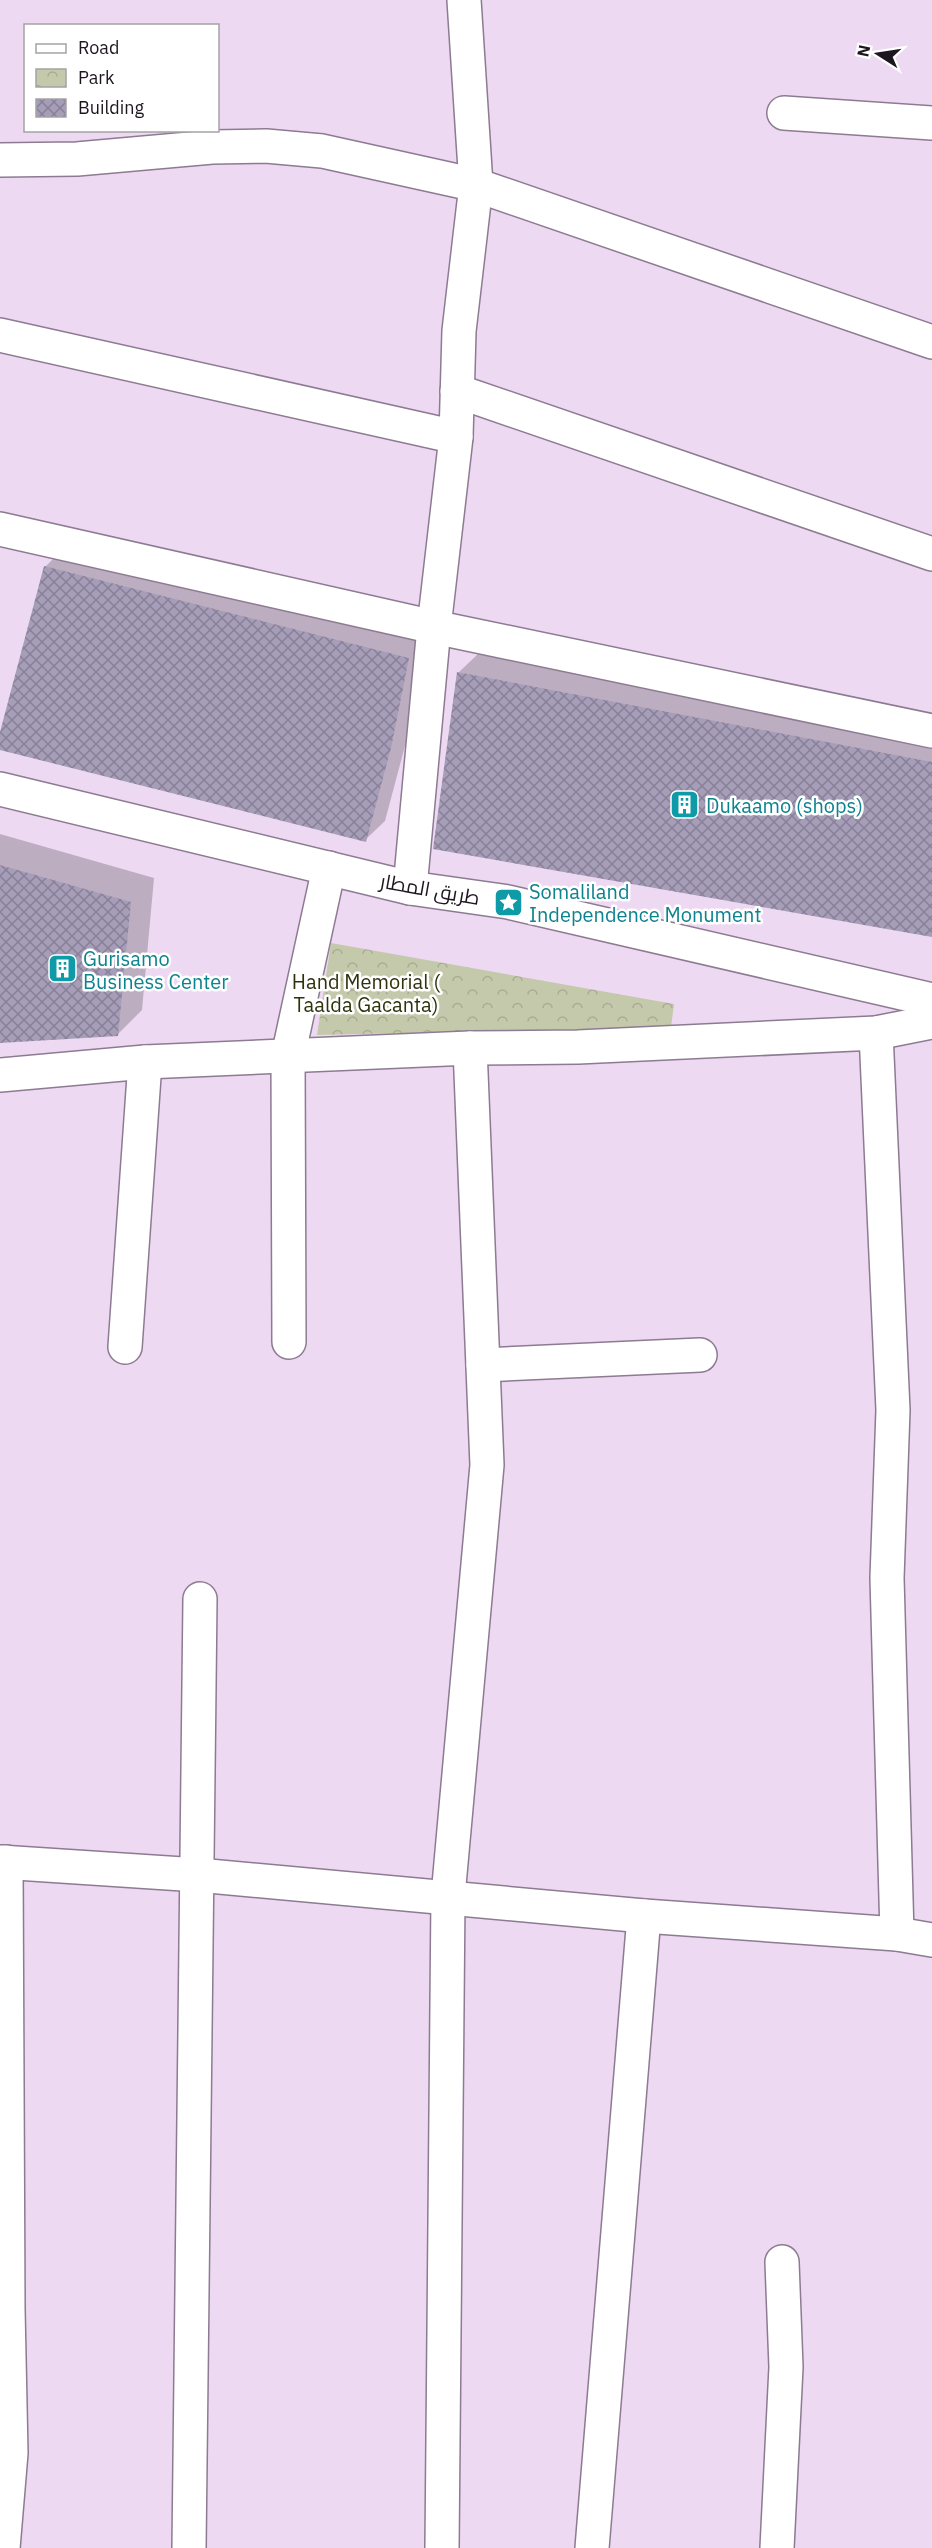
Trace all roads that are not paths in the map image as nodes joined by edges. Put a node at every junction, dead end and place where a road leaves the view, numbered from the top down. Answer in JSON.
{"nodes":[{"id":1,"x":464,"y":0,"type":"edge"},
{"id":2,"x":784,"y":112,"type":"dead end"},
{"id":3,"x":932,"y":123,"type":"edge"},
{"id":4,"x":0,"y":160,"type":"edge"},
{"id":5,"x":476,"y":185,"type":"junction"},
{"id":6,"x":0,"y":335,"type":"edge"},
{"id":7,"x":932,"y":342,"type":"edge"},
{"id":8,"x":457,"y":391,"type":"junction"},
{"id":9,"x":456,"y":436,"type":"junction"},
{"id":10,"x":0,"y":530,"type":"edge"},
{"id":11,"x":932,"y":554,"type":"edge"},
{"id":12,"x":434,"y":627,"type":"junction"},
{"id":13,"x":932,"y":731,"type":"edge"},
{"id":14,"x":0,"y":789,"type":"edge"},
{"id":15,"x":329,"y":868,"type":"junction"},
{"id":16,"x":410,"y":888,"type":"junction"},
{"id":17,"x":932,"y":1000,"type":"edge"},
{"id":18,"x":932,"y":1022,"type":"edge"},
{"id":19,"x":876,"y":1033,"type":"junction"},
{"id":20,"x":470,"y":1048,"type":"junction"},
{"id":21,"x":288,"y":1056,"type":"junction"},
{"id":22,"x":145,"y":1062,"type":"junction"},
{"id":23,"x":0,"y":1075,"type":"edge"},
{"id":24,"x":289,"y":1342,"type":"dead end"},
{"id":25,"x":125,"y":1347,"type":"dead end"},
{"id":26,"x":700,"y":1355,"type":"dead end"},
{"id":27,"x":483,"y":1365,"type":"junction"},
{"id":28,"x":200,"y":1599,"type":"dead end"},
{"id":29,"x":3,"y":1862,"type":"edge"},
{"id":30,"x":198,"y":1875,"type":"junction"},
{"id":31,"x":448,"y":1896,"type":"junction"},
{"id":32,"x":644,"y":1916,"type":"junction"},
{"id":33,"x":897,"y":1934,"type":"junction"},
{"id":34,"x":932,"y":1940,"type":"edge"},
{"id":35,"x":782,"y":2262,"type":"dead end"},
{"id":36,"x":3,"y":2548,"type":"edge"},
{"id":37,"x":189,"y":2548,"type":"edge"},
{"id":38,"x":442,"y":2548,"type":"edge"},
{"id":39,"x":592,"y":2548,"type":"edge"},
{"id":40,"x":777,"y":2548,"type":"edge"}],
"edges":[{"from":1,"to":5,"type":"street"},
{"from":2,"to":3,"type":"street"},
{"from":4,"to":5,"type":"street"},
{"from":5,"to":7,"type":"street"},
{"from":5,"to":8,"type":"street"},
{"from":6,"to":9,"type":"street"},
{"from":8,"to":9,"type":"street"},
{"from":8,"to":11,"type":"street"},
{"from":9,"to":12,"type":"street"},
{"from":10,"to":12,"type":"street"},
{"from":12,"to":13,"type":"street"},
{"from":12,"to":16,"type":"street"},
{"from":14,"to":15,"type":"street","name":"طريق المطار"},
{"from":15,"to":16,"type":"street","name":"طريق المطار"},
{"from":15,"to":21,"type":"street"},
{"from":16,"to":17,"type":"street","name":"طريق المطار"},
{"from":18,"to":19,"type":"street"},
{"from":19,"to":20,"type":"street"},
{"from":19,"to":33,"type":"street"},
{"from":20,"to":21,"type":"street"},
{"from":20,"to":27,"type":"street"},
{"from":21,"to":22,"type":"street"},
{"from":21,"to":24,"type":"street"},
{"from":22,"to":23,"type":"street"},
{"from":22,"to":25,"type":"street"},
{"from":26,"to":27,"type":"street"},
{"from":27,"to":31,"type":"street"},
{"from":28,"to":30,"type":"street"},
{"from":29,"to":30,"type":"street"},
{"from":29,"to":36,"type":"street"},
{"from":30,"to":31,"type":"street"},
{"from":30,"to":37,"type":"street"},
{"from":31,"to":32,"type":"street"},
{"from":31,"to":38,"type":"street"},
{"from":32,"to":33,"type":"street"},
{"from":32,"to":39,"type":"street"},
{"from":33,"to":34,"type":"street"},
{"from":35,"to":40,"type":"street"}]}
